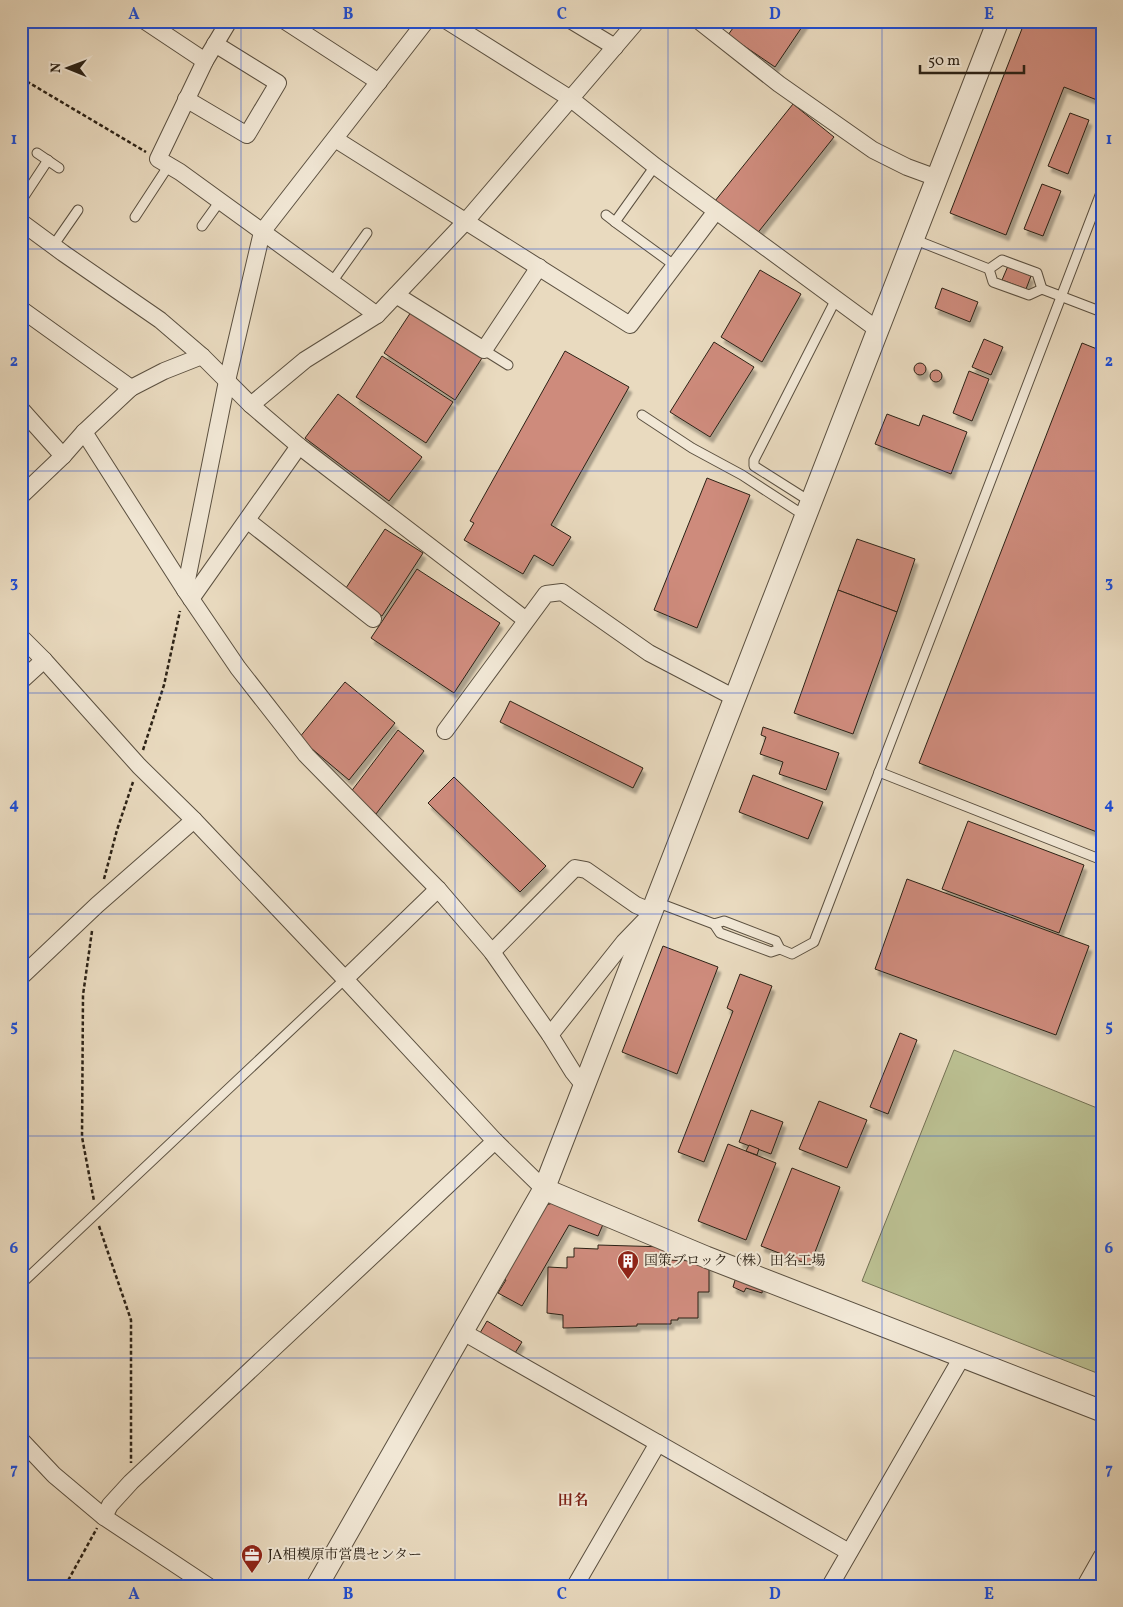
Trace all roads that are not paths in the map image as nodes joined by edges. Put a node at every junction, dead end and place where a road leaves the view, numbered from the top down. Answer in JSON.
{"nodes":[{"id":1,"x":145,"y":21,"type":"edge"},
{"id":2,"x":229,"y":21,"type":"edge"},
{"id":3,"x":285,"y":21,"type":"edge"},
{"id":4,"x":426,"y":21,"type":"edge"},
{"id":5,"x":447,"y":21,"type":"edge"},
{"id":6,"x":572,"y":21,"type":"edge"},
{"id":7,"x":637,"y":21,"type":"edge"},
{"id":8,"x":699,"y":21,"type":"edge"},
{"id":9,"x":993,"y":24,"type":"edge"},
{"id":10,"x":215,"y":44,"type":"junction"},
{"id":11,"x":615,"y":47,"type":"junction"},
{"id":12,"x":205,"y":60,"type":"junction"},
{"id":13,"x":379,"y":82,"type":"junction"},
{"id":14,"x":186,"y":99,"type":"junction"},
{"id":15,"x":571,"y":99,"type":"junction"},
{"id":16,"x":335,"y":139,"type":"junction"},
{"id":17,"x":37,"y":153,"type":"dead end"},
{"id":18,"x":48,"y":160,"type":"junction"},
{"id":19,"x":164,"y":162,"type":"junction"},
{"id":20,"x":655,"y":166,"type":"junction"},
{"id":21,"x":59,"y":168,"type":"dead end"},
{"id":22,"x":937,"y":178,"type":"junction"},
{"id":23,"x":1102,"y":190,"type":"edge"},
{"id":24,"x":21,"y":201,"type":"edge"},
{"id":25,"x":220,"y":201,"type":"junction"},
{"id":26,"x":78,"y":210,"type":"dead end"},
{"id":27,"x":716,"y":211,"type":"junction"},
{"id":28,"x":606,"y":215,"type":"dead end"},
{"id":29,"x":135,"y":217,"type":"dead end"},
{"id":30,"x":466,"y":221,"type":"junction"},
{"id":31,"x":21,"y":222,"type":"edge"},
{"id":32,"x":615,"y":222,"type":"junction"},
{"id":33,"x":202,"y":226,"type":"dead end"},
{"id":34,"x":262,"y":232,"type":"junction"},
{"id":35,"x":367,"y":233,"type":"dead end"},
{"id":36,"x":913,"y":239,"type":"junction"},
{"id":37,"x":53,"y":246,"type":"junction"},
{"id":38,"x":674,"y":265,"type":"junction"},
{"id":39,"x":539,"y":267,"type":"junction"},
{"id":40,"x":989,"y":269,"type":"junction"},
{"id":41,"x":332,"y":282,"type":"junction"},
{"id":42,"x":1042,"y":289,"type":"junction"},
{"id":43,"x":396,"y":296,"type":"junction"},
{"id":44,"x":1060,"y":296,"type":"junction"},
{"id":45,"x":836,"y":299,"type":"junction"},
{"id":46,"x":21,"y":309,"type":"edge"},
{"id":47,"x":1102,"y":312,"type":"edge"},
{"id":48,"x":377,"y":315,"type":"junction"},
{"id":49,"x":878,"y":330,"type":"junction"},
{"id":50,"x":484,"y":350,"type":"junction"},
{"id":51,"x":202,"y":356,"type":"junction"},
{"id":52,"x":508,"y":365,"type":"dead end"},
{"id":53,"x":227,"y":380,"type":"junction"},
{"id":54,"x":131,"y":388,"type":"junction"},
{"id":55,"x":251,"y":405,"type":"junction"},
{"id":56,"x":21,"y":409,"type":"edge"},
{"id":57,"x":642,"y":415,"type":"dead end"},
{"id":58,"x":84,"y":432,"type":"junction"},
{"id":59,"x":299,"y":446,"type":"junction"},
{"id":60,"x":63,"y":456,"type":"junction"},
{"id":61,"x":21,"y":496,"type":"edge"},
{"id":62,"x":808,"y":509,"type":"junction"},
{"id":63,"x":248,"y":521,"type":"junction"},
{"id":64,"x":188,"y":595,"type":"junction"},
{"id":65,"x":373,"y":619,"type":"dead end"},
{"id":66,"x":526,"y":620,"type":"junction"},
{"id":67,"x":21,"y":637,"type":"edge"},
{"id":68,"x":44,"y":660,"type":"junction"},
{"id":69,"x":21,"y":681,"type":"edge"},
{"id":70,"x":735,"y":698,"type":"junction"},
{"id":71,"x":446,"y":731,"type":"dead end"},
{"id":72,"x":879,"y":772,"type":"junction"},
{"id":73,"x":194,"y":820,"type":"junction"},
{"id":74,"x":1102,"y":860,"type":"edge"},
{"id":75,"x":438,"y":889,"type":"junction"},
{"id":76,"x":654,"y":907,"type":"junction"},
{"id":77,"x":492,"y":952,"type":"junction"},
{"id":78,"x":21,"y":977,"type":"edge"},
{"id":79,"x":346,"y":979,"type":"junction"},
{"id":80,"x":550,"y":1035,"type":"junction"},
{"id":81,"x":585,"y":1086,"type":"junction"},
{"id":82,"x":495,"y":1141,"type":"junction"},
{"id":83,"x":544,"y":1189,"type":"junction"},
{"id":84,"x":21,"y":1284,"type":"edge"},
{"id":85,"x":463,"y":1332,"type":"junction"},
{"id":86,"x":962,"y":1357,"type":"junction"},
{"id":87,"x":1102,"y":1411,"type":"edge"},
{"id":88,"x":21,"y":1440,"type":"edge"},
{"id":89,"x":658,"y":1443,"type":"junction"},
{"id":90,"x":104,"y":1517,"type":"junction"},
{"id":91,"x":849,"y":1552,"type":"junction"},
{"id":92,"x":1102,"y":1556,"type":"edge"},
{"id":93,"x":208,"y":1586,"type":"edge"},
{"id":94,"x":317,"y":1586,"type":"edge"},
{"id":95,"x":575,"y":1586,"type":"edge"},
{"id":96,"x":830,"y":1586,"type":"edge"},
{"id":97,"x":1085,"y":1586,"type":"edge"}],
"edges":[{"from":1,"to":12,"type":"street"},
{"from":2,"to":10,"type":"street"},
{"from":3,"to":13,"type":"street"},
{"from":4,"to":13,"type":"street"},
{"from":5,"to":15,"type":"street"},
{"from":6,"to":11,"type":"street"},
{"from":7,"to":11,"type":"street"},
{"from":8,"to":22,"type":"street"},
{"from":9,"to":22,"type":"street"},
{"from":10,"to":12,"type":"street"},
{"from":10,"to":14,"type":"street"},
{"from":11,"to":15,"type":"street"},
{"from":12,"to":14,"type":"street"},
{"from":13,"to":16,"type":"street"},
{"from":14,"to":19,"type":"street"},
{"from":15,"to":20,"type":"street"},
{"from":15,"to":30,"type":"street"},
{"from":16,"to":30,"type":"street"},
{"from":16,"to":34,"type":"street"},
{"from":17,"to":18,"type":"lane"},
{"from":18,"to":21,"type":"lane"},
{"from":18,"to":24,"type":"lane"},
{"from":19,"to":25,"type":"street"},
{"from":19,"to":29,"type":"lane"},
{"from":20,"to":27,"type":"street"},
{"from":20,"to":32,"type":"lane"},
{"from":22,"to":36,"type":"street"},
{"from":23,"to":44,"type":"lane"},
{"from":25,"to":33,"type":"lane"},
{"from":25,"to":34,"type":"street"},
{"from":26,"to":37,"type":"lane"},
{"from":27,"to":38,"type":"street"},
{"from":27,"to":45,"type":"street"},
{"from":28,"to":32,"type":"lane"},
{"from":30,"to":39,"type":"street"},
{"from":30,"to":43,"type":"street"},
{"from":31,"to":37,"type":"street"},
{"from":32,"to":38,"type":"lane"},
{"from":34,"to":41,"type":"street"},
{"from":34,"to":53,"type":"street"},
{"from":35,"to":41,"type":"lane"},
{"from":36,"to":40,"type":"lane"},
{"from":36,"to":49,"type":"street"},
{"from":37,"to":51,"type":"street"},
{"from":38,"to":39,"type":"street"},
{"from":39,"to":50,"type":"street"},
{"from":40,"to":42,"type":"lane"},
{"from":40,"to":42,"type":"lane"},
{"from":41,"to":48,"type":"street"},
{"from":42,"to":44,"type":"lane"},
{"from":43,"to":48,"type":"street"},
{"from":43,"to":50,"type":"street"},
{"from":44,"to":47,"type":"lane"},
{"from":44,"to":72,"type":"lane"},
{"from":45,"to":49,"type":"street"},
{"from":45,"to":62,"type":"lane"},
{"from":46,"to":54,"type":"street"},
{"from":48,"to":55,"type":"street"},
{"from":49,"to":62,"type":"street"},
{"from":50,"to":52,"type":"lane"},
{"from":51,"to":53,"type":"street"},
{"from":51,"to":54,"type":"street"},
{"from":53,"to":55,"type":"street"},
{"from":53,"to":64,"type":"street"},
{"from":54,"to":58,"type":"street"},
{"from":55,"to":59,"type":"street"},
{"from":56,"to":60,"type":"street"},
{"from":57,"to":62,"type":"lane"},
{"from":58,"to":60,"type":"street"},
{"from":58,"to":64,"type":"street"},
{"from":59,"to":63,"type":"street"},
{"from":59,"to":66,"type":"street"},
{"from":60,"to":61,"type":"street"},
{"from":62,"to":70,"type":"street"},
{"from":63,"to":64,"type":"street"},
{"from":63,"to":65,"type":"street"},
{"from":64,"to":75,"type":"street"},
{"from":66,"to":70,"type":"street"},
{"from":66,"to":71,"type":"street"},
{"from":67,"to":68,"type":"street"},
{"from":68,"to":69,"type":"street"},
{"from":68,"to":73,"type":"street"},
{"from":70,"to":76,"type":"street"},
{"from":72,"to":74,"type":"lane"},
{"from":72,"to":76,"type":"lane"},
{"from":73,"to":78,"type":"street"},
{"from":73,"to":79,"type":"street"},
{"from":75,"to":77,"type":"street"},
{"from":75,"to":79,"type":"street"},
{"from":76,"to":77,"type":"street"},
{"from":76,"to":80,"type":"street"},
{"from":76,"to":81,"type":"street"},
{"from":77,"to":80,"type":"street"},
{"from":79,"to":82,"type":"street"},
{"from":79,"to":84,"type":"lane"},
{"from":80,"to":81,"type":"street"},
{"from":81,"to":83,"type":"street"},
{"from":82,"to":83,"type":"street"},
{"from":82,"to":90,"type":"street"},
{"from":83,"to":85,"type":"street"},
{"from":83,"to":86,"type":"street"},
{"from":85,"to":89,"type":"street"},
{"from":85,"to":94,"type":"street"},
{"from":86,"to":87,"type":"street"},
{"from":86,"to":91,"type":"street"},
{"from":88,"to":90,"type":"street"},
{"from":89,"to":91,"type":"street"},
{"from":89,"to":95,"type":"street"},
{"from":90,"to":93,"type":"street"},
{"from":91,"to":96,"type":"street"},
{"from":92,"to":97,"type":"street"}]}
